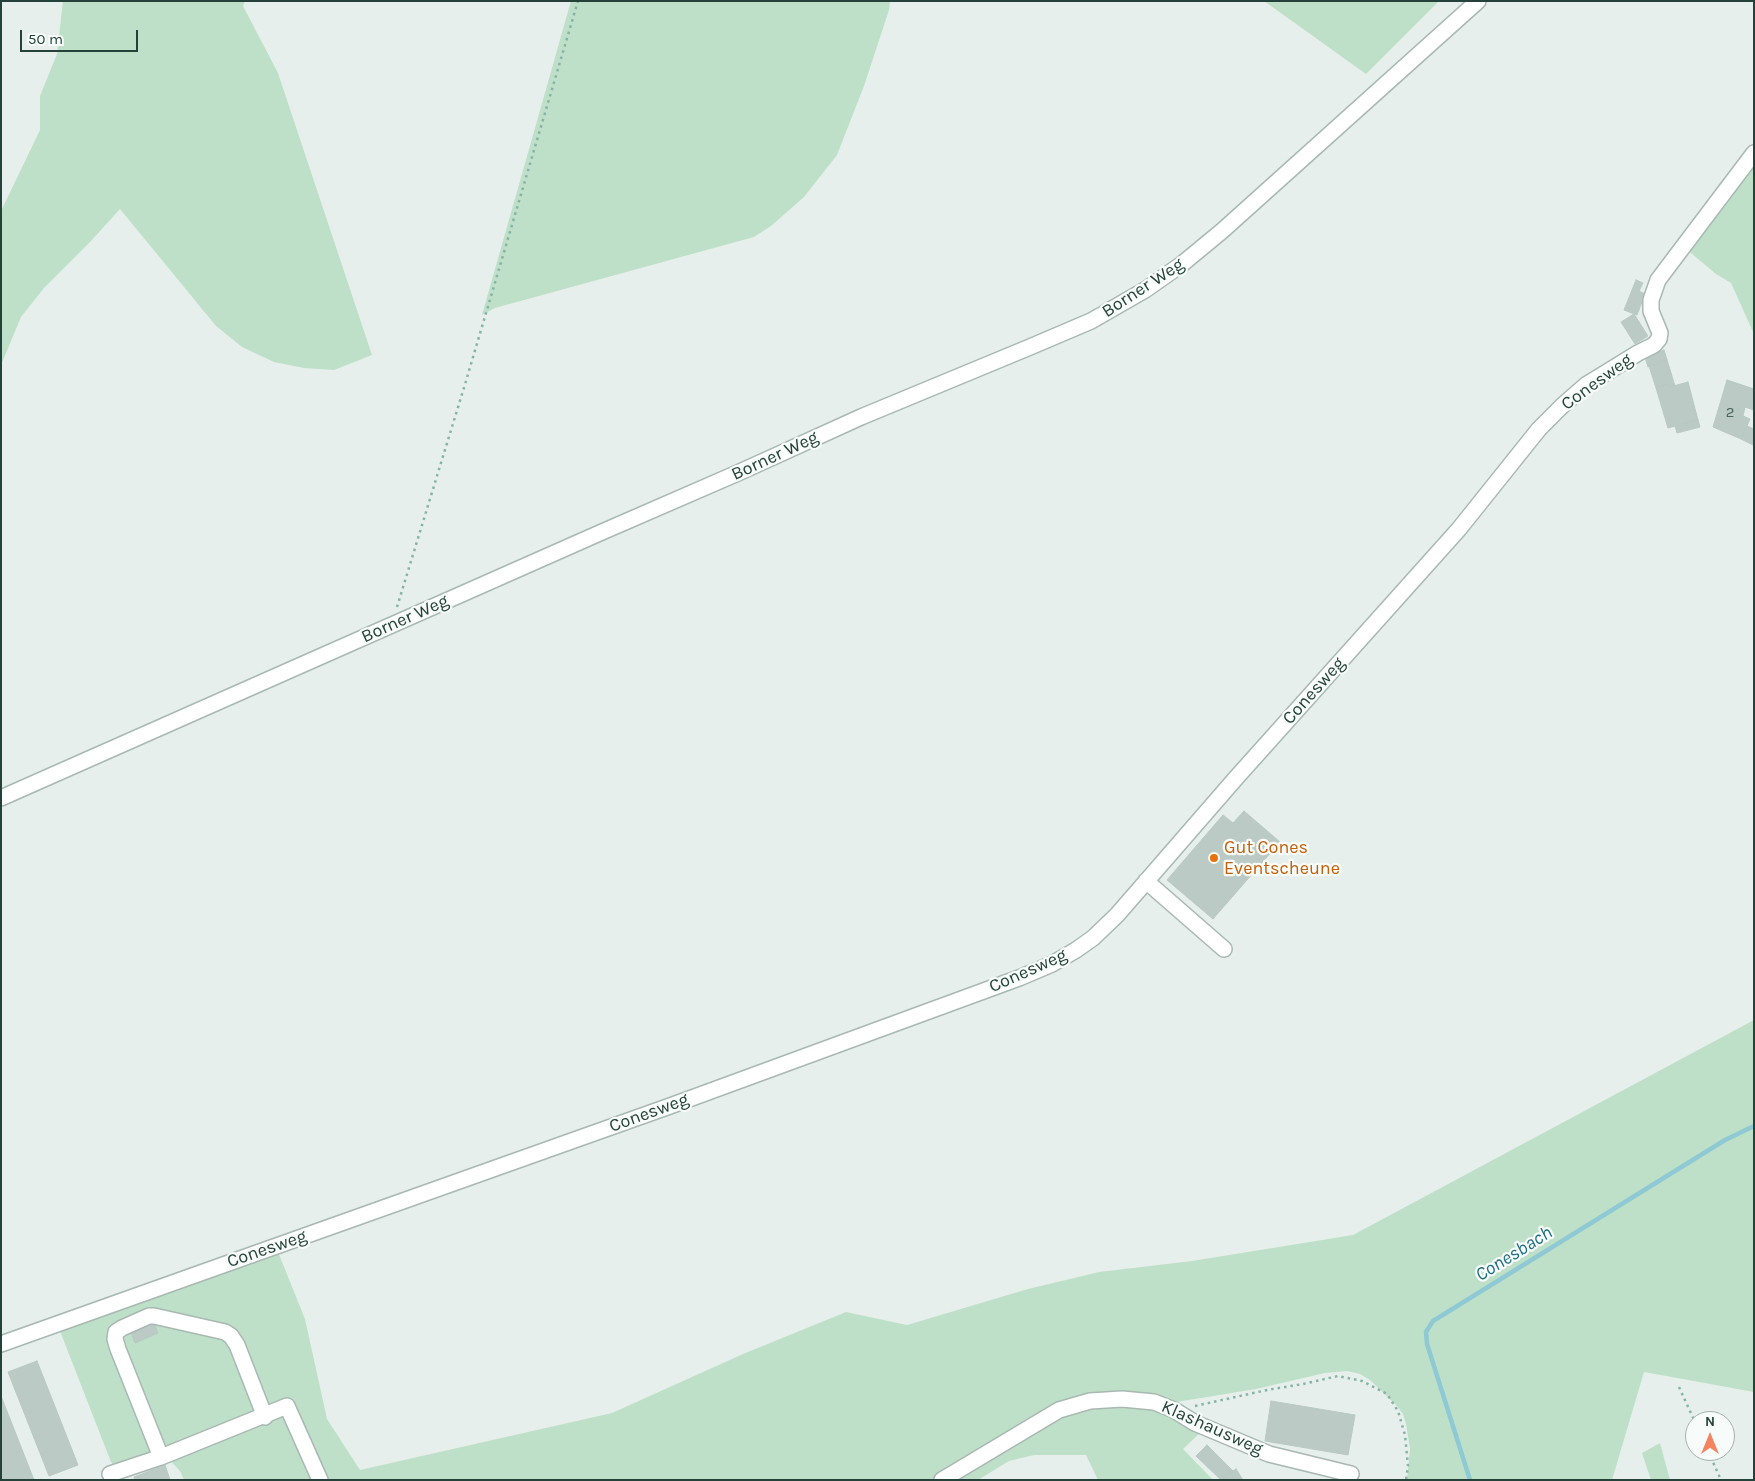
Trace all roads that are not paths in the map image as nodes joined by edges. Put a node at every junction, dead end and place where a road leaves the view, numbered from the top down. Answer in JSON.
{"nodes":[{"id":1,"x":1478,"y":1,"type":"edge"},
{"id":2,"x":1754,"y":153,"type":"edge"},
{"id":3,"x":1,"y":798,"type":"edge"},
{"id":4,"x":1146,"y":881,"type":"junction"},
{"id":5,"x":1224,"y":949,"type":"dead end"},
{"id":6,"x":1,"y":1344,"type":"edge"},
{"id":7,"x":265,"y":1417,"type":"junction"},
{"id":8,"x":161,"y":1457,"type":"junction"},
{"id":9,"x":1351,"y":1474,"type":"dead end"},
{"id":10,"x":106,"y":1478,"type":"edge"},
{"id":11,"x":320,"y":1480,"type":"edge"},
{"id":12,"x":942,"y":1480,"type":"edge"}],
"edges":[{"from":1,"to":3,"type":"street","name":"Borner Weg"},
{"from":2,"to":4,"type":"street","name":"Conesweg"},
{"from":4,"to":5,"type":"street"},
{"from":4,"to":6,"type":"street","name":"Conesweg"},
{"from":7,"to":8,"type":"street"},
{"from":7,"to":8,"type":"street"},
{"from":7,"to":11,"type":"street"},
{"from":8,"to":10,"type":"street"},
{"from":9,"to":12,"type":"street","name":"Klashausweg"}]}
